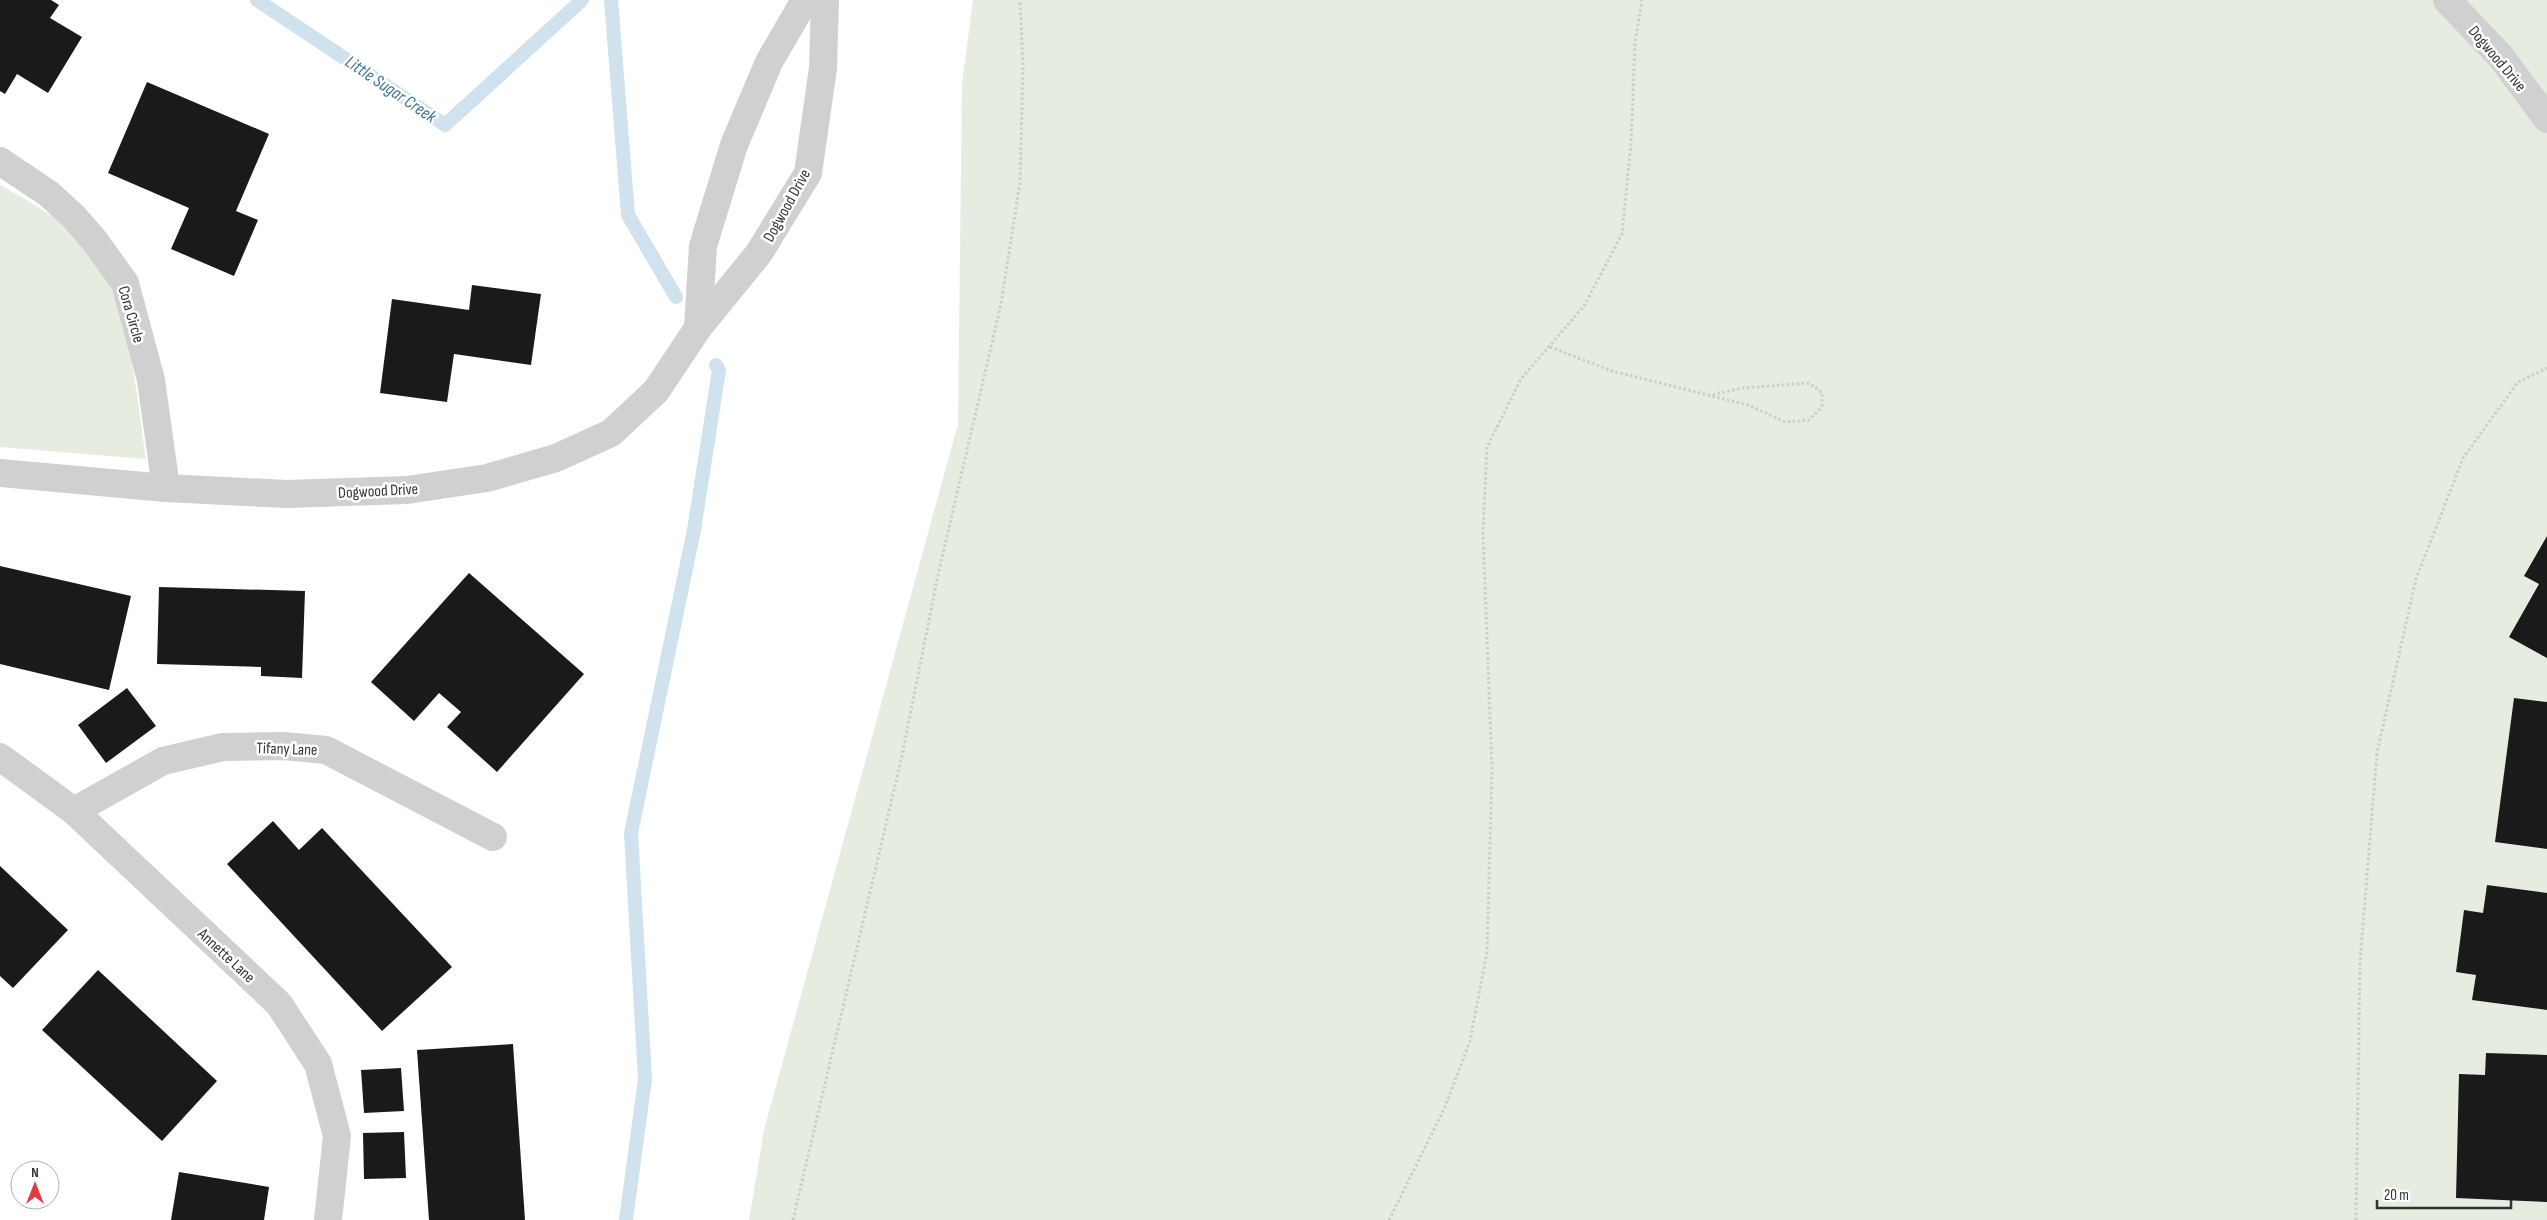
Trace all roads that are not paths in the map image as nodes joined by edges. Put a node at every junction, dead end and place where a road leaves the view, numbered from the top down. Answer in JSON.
{"nodes":[{"id":1,"x":805,"y":0,"type":"edge"},
{"id":2,"x":825,"y":0,"type":"edge"},
{"id":3,"x":2447,"y":0,"type":"edge"},
{"id":4,"x":2547,"y":119,"type":"edge"},
{"id":5,"x":0,"y":161,"type":"edge"},
{"id":6,"x":698,"y":328,"type":"junction"},
{"id":7,"x":0,"y":473,"type":"edge"},
{"id":8,"x":166,"y":488,"type":"junction"},
{"id":9,"x":0,"y":757,"type":"edge"},
{"id":10,"x":74,"y":811,"type":"junction"},
{"id":11,"x":493,"y":837,"type":"dead end"},
{"id":12,"x":328,"y":1220,"type":"edge"}],
"edges":[{"from":1,"to":6,"type":"street"},
{"from":2,"to":6,"type":"street","name":"Dogwood Drive"},
{"from":3,"to":4,"type":"street","name":"Dogwood Drive"},
{"from":5,"to":8,"type":"street","name":"Cora Circle"},
{"from":6,"to":8,"type":"street","name":"Dogwood Drive"},
{"from":7,"to":8,"type":"street","name":"Dogwood Drive"},
{"from":9,"to":10,"type":"street","name":"Annette Lane"},
{"from":10,"to":11,"type":"street","name":"Tifany Lane"},
{"from":10,"to":12,"type":"street","name":"Annette Lane"}]}
